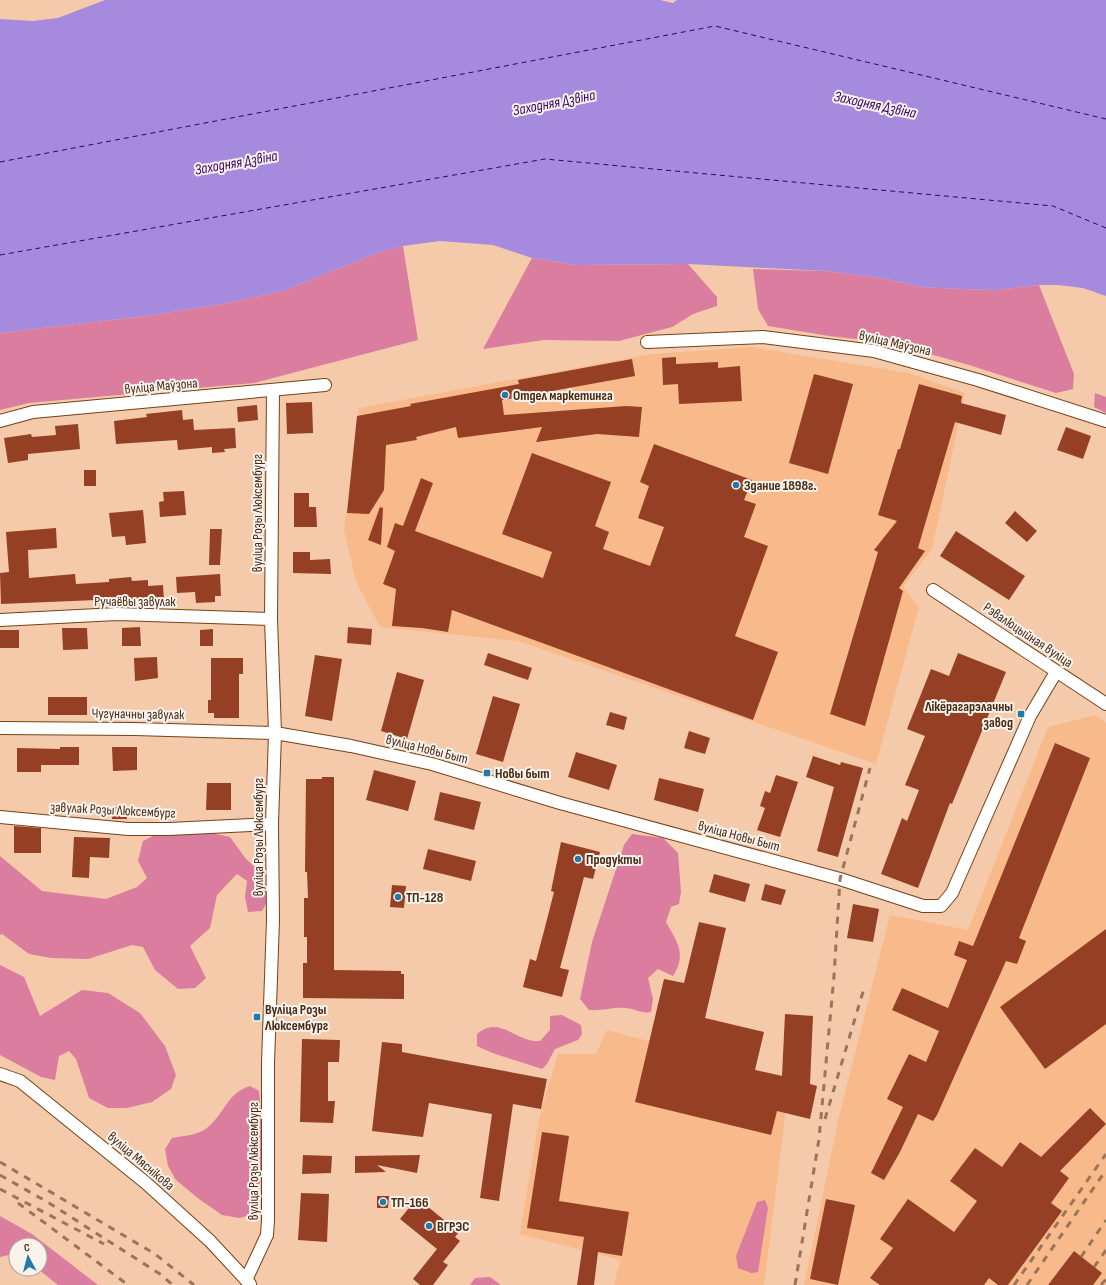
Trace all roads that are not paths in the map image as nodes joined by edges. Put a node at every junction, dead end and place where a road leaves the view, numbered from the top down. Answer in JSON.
{"nodes":[{"id":1,"x":646,"y":342,"type":"dead end"},
{"id":2,"x":325,"y":385,"type":"dead end"},
{"id":3,"x":273,"y":390,"type":"junction"},
{"id":4,"x":0,"y":421,"type":"edge"},
{"id":5,"x":1106,"y":421,"type":"edge"},
{"id":6,"x":933,"y":590,"type":"dead end"},
{"id":7,"x":271,"y":618,"type":"junction"},
{"id":8,"x":0,"y":620,"type":"edge"},
{"id":9,"x":1056,"y":672,"type":"junction"},
{"id":10,"x":1106,"y":704,"type":"edge"},
{"id":11,"x":0,"y":728,"type":"edge"},
{"id":12,"x":275,"y":733,"type":"junction"},
{"id":13,"x":0,"y":817,"type":"edge"},
{"id":14,"x":272,"y":824,"type":"junction"},
{"id":15,"x":0,"y":1074,"type":"edge"},
{"id":16,"x":249,"y":1282,"type":"edge"}],
"edges":[{"from":1,"to":5,"type":"street","name":"вуліца Маўзона"},
{"from":2,"to":3,"type":"street","name":"вуліца Маўзона"},
{"from":3,"to":4,"type":"street","name":"вуліца Маўзона"},
{"from":3,"to":7,"type":"street","name":"вуліца Розы Люксембург"},
{"from":6,"to":9,"type":"street","name":"Рэвалюцыйная вуліца"},
{"from":7,"to":8,"type":"street","name":"Ручаёвы завулак"},
{"from":7,"to":12,"type":"street","name":"вуліца Розы Люксембург"},
{"from":9,"to":10,"type":"street","name":"Рэвалюцыйная вуліца"},
{"from":9,"to":12,"type":"street","name":"вуліца Новы Быт"},
{"from":11,"to":12,"type":"street","name":"Чугуначны завулак"},
{"from":12,"to":14,"type":"street","name":"вуліца Розы Люксембург"},
{"from":13,"to":14,"type":"street","name":"завулак Розы Люксембург"},
{"from":14,"to":16,"type":"street","name":"вуліца Розы Люксембург"},
{"from":15,"to":16,"type":"street","name":"вуліца Мяснікова"}]}
